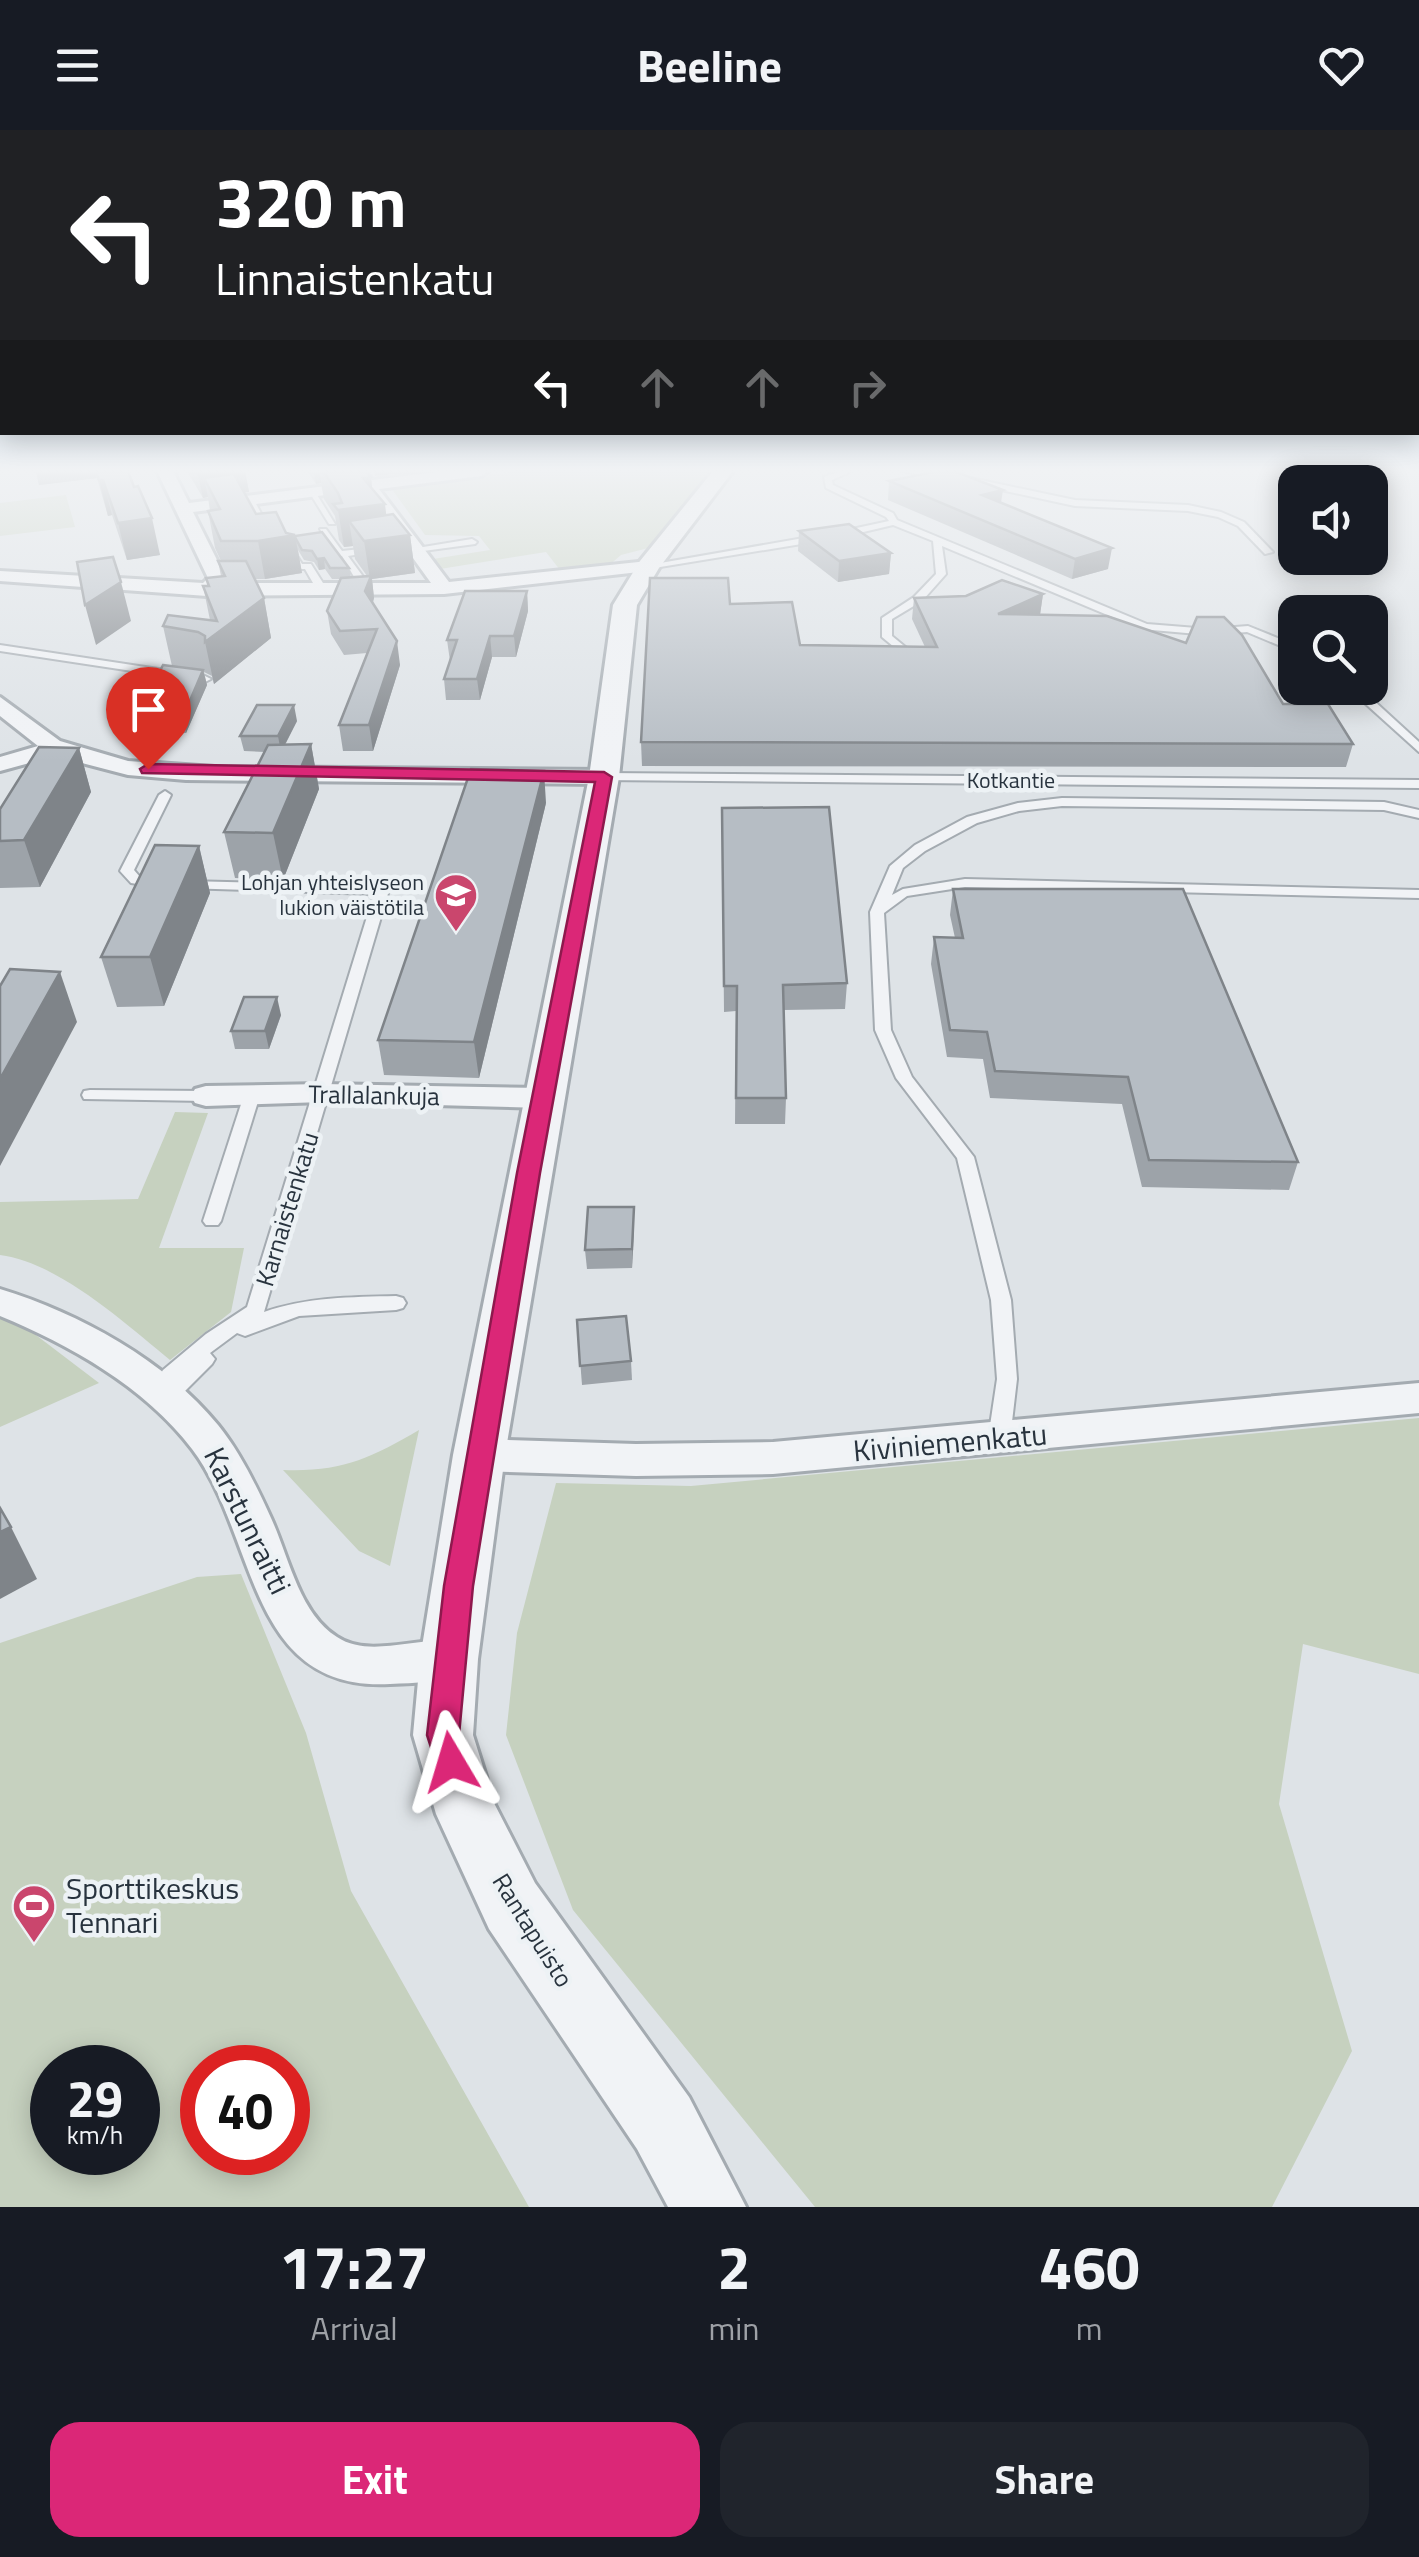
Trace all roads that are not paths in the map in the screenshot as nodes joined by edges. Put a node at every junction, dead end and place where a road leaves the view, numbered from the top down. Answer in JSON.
{"nodes":[{"id":1,"x":212,"y":568,"type":"edge"},
{"id":2,"x":309,"y":568,"type":"edge"},
{"id":3,"x":353,"y":568,"type":"edge"},
{"id":4,"x":429,"y":568,"type":"edge"},
{"id":5,"x":630,"y":568,"type":"edge"},
{"id":6,"x":647,"y":568,"type":"edge"},
{"id":7,"x":940,"y":568,"type":"edge"},
{"id":8,"x":1004,"y":568,"type":"edge"},
{"id":9,"x":0,"y":576,"type":"edge"},
{"id":10,"x":444,"y":588,"type":"junction"},
{"id":11,"x":362,"y":589,"type":"junction"},
{"id":12,"x":207,"y":590,"type":"junction"},
{"id":13,"x":314,"y":590,"type":"junction"},
{"id":14,"x":1278,"y":642,"type":"edge"},
{"id":15,"x":0,"y":648,"type":"edge"},
{"id":16,"x":917,"y":660,"type":"edge"},
{"id":17,"x":206,"y":679,"type":"edge"},
{"id":18,"x":0,"y":703,"type":"edge"},
{"id":19,"x":1372,"y":705,"type":"edge"},
{"id":20,"x":56,"y":748,"type":"junction"},
{"id":21,"x":1419,"y":748,"type":"edge"},
{"id":22,"x":0,"y":764,"type":"edge"},
{"id":23,"x":604,"y":777,"type":"junction"},
{"id":24,"x":1419,"y":784,"type":"edge"},
{"id":25,"x":165,"y":795,"type":"dead end"},
{"id":26,"x":1419,"y":814,"type":"edge"},
{"id":27,"x":1419,"y":894,"type":"edge"},
{"id":28,"x":877,"y":913,"type":"junction"},
{"id":29,"x":323,"y":1093,"type":"junction"},
{"id":30,"x":90,"y":1095,"type":"dead end"},
{"id":31,"x":252,"y":1095,"type":"junction"},
{"id":32,"x":206,"y":1096,"type":"joint"},
{"id":33,"x":542,"y":1098,"type":"junction"},
{"id":34,"x":212,"y":1221,"type":"dead end"},
{"id":35,"x":0,"y":1302,"type":"edge"},
{"id":36,"x":396,"y":1303,"type":"dead end"},
{"id":37,"x":167,"y":1386,"type":"junction"},
{"id":38,"x":1419,"y":1398,"type":"edge"},
{"id":39,"x":999,"y":1439,"type":"junction"},
{"id":40,"x":479,"y":1455,"type":"junction"},
{"id":41,"x":449,"y":1658,"type":"junction"},
{"id":42,"x":708,"y":2207,"type":"edge"}],
"edges":[{"from":1,"to":12,"type":"street"},
{"from":2,"to":13,"type":"lane"},
{"from":3,"to":11,"type":"lane"},
{"from":4,"to":10,"type":"street"},
{"from":5,"to":10,"type":"street"},
{"from":6,"to":23,"type":"street","name":"Rantapuisto"},
{"from":7,"to":16,"type":"lane"},
{"from":8,"to":14,"type":"lane"},
{"from":9,"to":12,"type":"street"},
{"from":10,"to":11,"type":"street"},
{"from":11,"to":13,"type":"street"},
{"from":12,"to":13,"type":"street"},
{"from":15,"to":17,"type":"lane"},
{"from":18,"to":20,"type":"street"},
{"from":19,"to":21,"type":"lane"},
{"from":20,"to":22,"type":"street"},
{"from":20,"to":23,"type":"street"},
{"from":23,"to":24,"type":"lane","name":"Kotkantie"},
{"from":23,"to":33,"type":"street","name":"Rantapuisto"},
{"from":25,"to":29,"type":"lane","name":"Karnaistenkatu"},
{"from":26,"to":28,"type":"lane"},
{"from":27,"to":28,"type":"lane"},
{"from":28,"to":39,"type":"lane"},
{"from":29,"to":31,"type":"street","name":"Trallalankuja"},
{"from":29,"to":33,"type":"street","name":"Trallalankuja"},
{"from":29,"to":37,"type":"lane","name":"Karnaistenkatu"},
{"from":30,"to":32,"type":"lane"},
{"from":31,"to":32,"type":"street","name":"Trallalankuja"},
{"from":31,"to":34,"type":"lane"},
{"from":33,"to":40,"type":"street","name":"Rantapuisto"},
{"from":35,"to":37,"type":"street","name":"Karstunraitti"},
{"from":36,"to":37,"type":"lane"},
{"from":37,"to":41,"type":"street","name":"Karstunraitti"},
{"from":38,"to":39,"type":"street","name":"Kiviniemenkatu"},
{"from":39,"to":40,"type":"street","name":"Kiviniemenkatu"},
{"from":40,"to":41,"type":"street","name":"Rantapuisto"},
{"from":41,"to":42,"type":"street","name":"Rantapuisto"}]}
